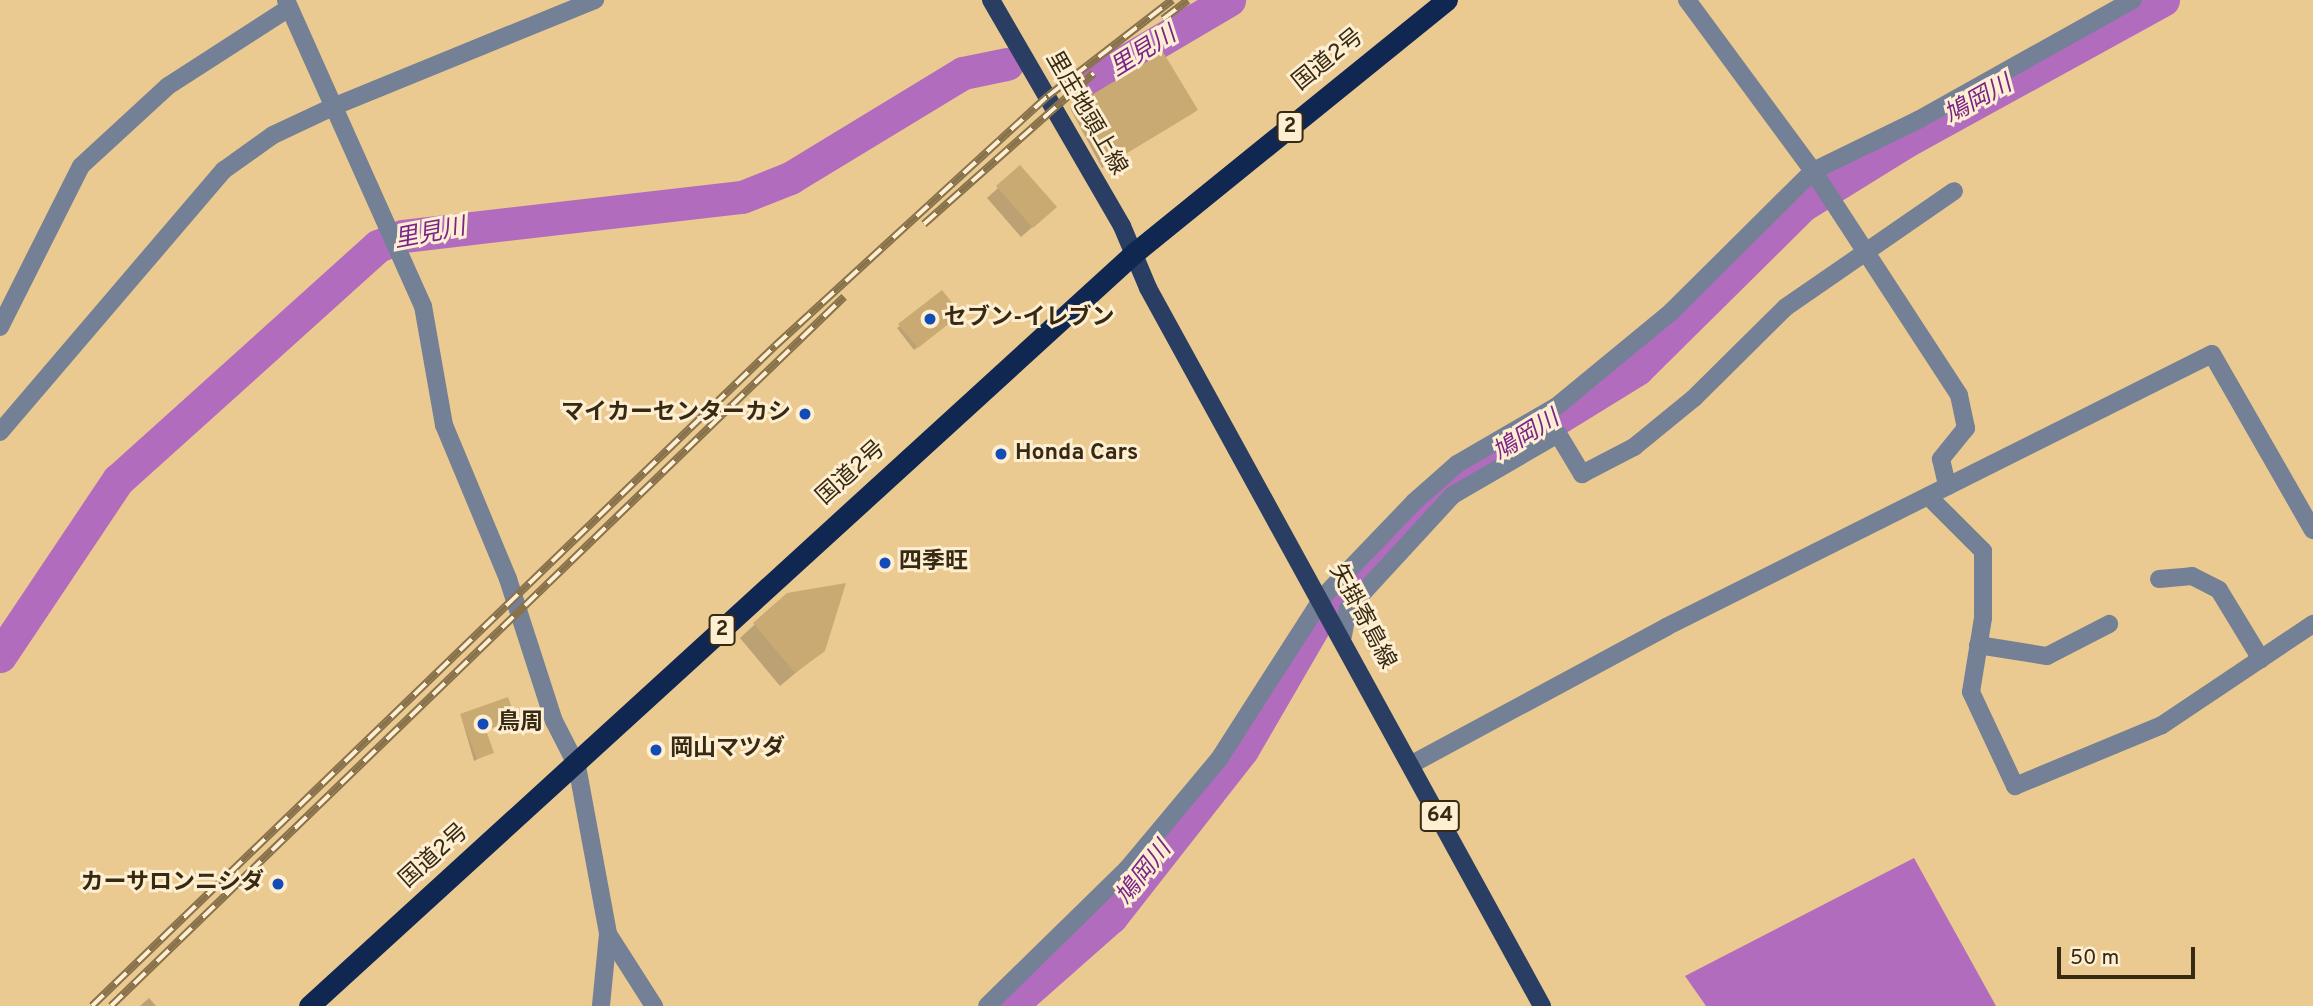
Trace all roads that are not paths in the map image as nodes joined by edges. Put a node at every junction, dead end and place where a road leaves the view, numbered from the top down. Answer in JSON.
{"nodes":[{"id":1,"x":595,"y":0,"type":"edge"},
{"id":2,"x":990,"y":0,"type":"edge"},
{"id":3,"x":1447,"y":0,"type":"edge"},
{"id":4,"x":1687,"y":0,"type":"edge"},
{"id":5,"x":2133,"y":0,"type":"edge"},
{"id":6,"x":286,"y":5,"type":"edge"},
{"id":7,"x":335,"y":106,"type":"junction"},
{"id":8,"x":1813,"y":171,"type":"junction"},
{"id":9,"x":1954,"y":191,"type":"dead end"},
{"id":10,"x":1862,"y":250,"type":"junction"},
{"id":11,"x":1133,"y":254,"type":"junction"},
{"id":12,"x":0,"y":327,"type":"edge"},
{"id":13,"x":0,"y":432,"type":"edge"},
{"id":14,"x":1948,"y":486,"type":"junction"},
{"id":15,"x":1928,"y":496,"type":"junction"},
{"id":16,"x":2313,"y":530,"type":"edge"},
{"id":17,"x":2159,"y":579,"type":"dead end"},
{"id":18,"x":1323,"y":597,"type":"junction"},
{"id":19,"x":2109,"y":624,"type":"dead end"},
{"id":20,"x":2313,"y":624,"type":"edge"},
{"id":21,"x":1340,"y":631,"type":"junction"},
{"id":22,"x":1978,"y":645,"type":"junction"},
{"id":23,"x":2260,"y":659,"type":"junction"},
{"id":24,"x":1412,"y":764,"type":"junction"},
{"id":25,"x":577,"y":766,"type":"junction"},
{"id":26,"x":608,"y":934,"type":"junction"},
{"id":27,"x":309,"y":1006,"type":"edge"},
{"id":28,"x":601,"y":1006,"type":"edge"},
{"id":29,"x":654,"y":1006,"type":"edge"},
{"id":30,"x":987,"y":1006,"type":"edge"},
{"id":31,"x":1542,"y":1006,"type":"edge"}],
"edges":[{"from":1,"to":7,"type":"street"},
{"from":2,"to":11,"type":"main road","name":"里庄地頭上線"},
{"from":3,"to":11,"type":"highway","name":"国道2号","number":"2"},
{"from":4,"to":8,"type":"street"},
{"from":5,"to":8,"type":"street"},
{"from":6,"to":7,"type":"street"},
{"from":6,"to":12,"type":"street"},
{"from":7,"to":13,"type":"street"},
{"from":7,"to":25,"type":"street"},
{"from":8,"to":10,"type":"street"},
{"from":8,"to":18,"type":"street"},
{"from":9,"to":10,"type":"street"},
{"from":10,"to":14,"type":"street"},
{"from":10,"to":21,"type":"street"},
{"from":11,"to":18,"type":"main road","name":"矢掛寄島線","number":"64"},
{"from":11,"to":25,"type":"highway","name":"国道2号","number":"2"},
{"from":14,"to":15,"type":"street"},
{"from":14,"to":16,"type":"street"},
{"from":15,"to":22,"type":"street"},
{"from":15,"to":24,"type":"street"},
{"from":17,"to":23,"type":"street"},
{"from":18,"to":21,"type":"main road","name":"矢掛寄島線","number":"64"},
{"from":18,"to":30,"type":"street"},
{"from":19,"to":22,"type":"street"},
{"from":20,"to":23,"type":"street"},
{"from":21,"to":24,"type":"main road","name":"矢掛寄島線","number":"64"},
{"from":22,"to":23,"type":"street"},
{"from":24,"to":31,"type":"main road","name":"矢掛寄島線","number":"64"},
{"from":25,"to":26,"type":"street"},
{"from":25,"to":27,"type":"highway","name":"国道2号","number":"2"},
{"from":26,"to":28,"type":"street"},
{"from":26,"to":29,"type":"street"}]}
